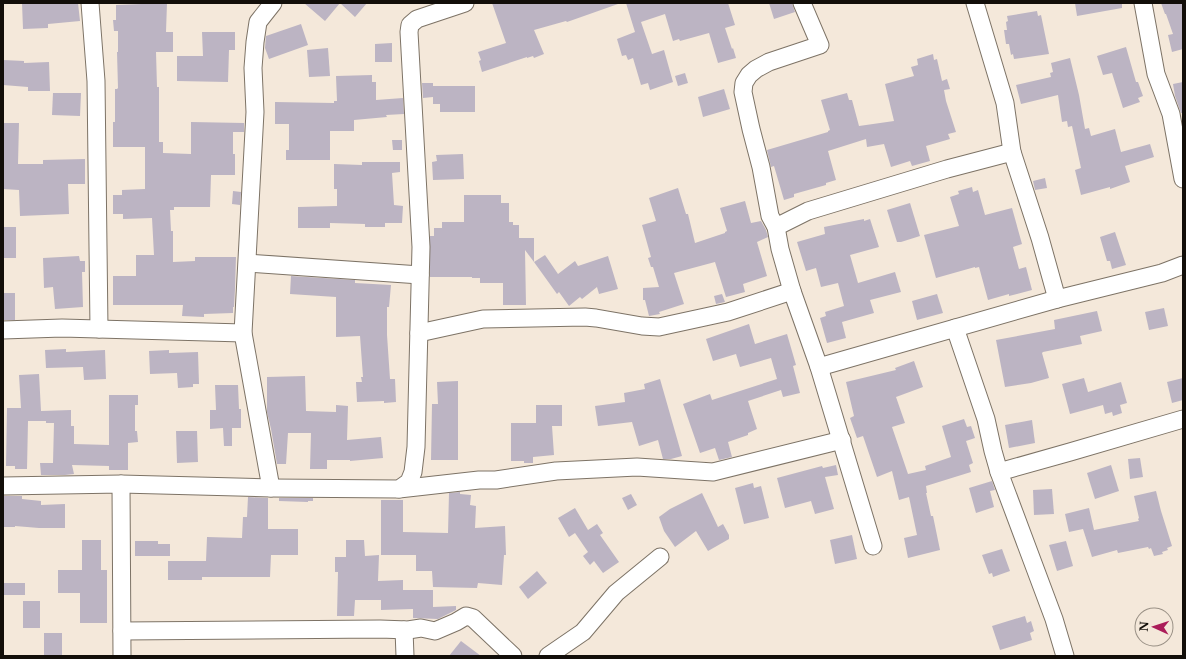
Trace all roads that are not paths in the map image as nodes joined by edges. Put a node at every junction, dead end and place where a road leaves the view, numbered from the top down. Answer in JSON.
{"nodes":[{"id":1,"x":90,"y":3,"type":"edge"},
{"id":2,"x":273,"y":3,"type":"edge"},
{"id":3,"x":466,"y":3,"type":"edge"},
{"id":4,"x":802,"y":3,"type":"edge"},
{"id":5,"x":975,"y":3,"type":"edge"},
{"id":6,"x":1143,"y":3,"type":"edge"},
{"id":7,"x":1177,"y":112,"type":"edge"},
{"id":8,"x":1012,"y":152,"type":"junction"},
{"id":9,"x":1183,"y":179,"type":"edge"},
{"id":10,"x":776,"y":227,"type":"junction"},
{"id":11,"x":248,"y":263,"type":"junction"},
{"id":12,"x":1183,"y":265,"type":"edge"},
{"id":13,"x":420,"y":275,"type":"junction"},
{"id":14,"x":792,"y":291,"type":"junction"},
{"id":15,"x":1057,"y":299,"type":"junction"},
{"id":16,"x":955,"y":328,"type":"junction"},
{"id":17,"x":98,"y":329,"type":"junction"},
{"id":18,"x":3,"y":330,"type":"edge"},
{"id":19,"x":243,"y":333,"type":"junction"},
{"id":20,"x":419,"y":333,"type":"junction"},
{"id":21,"x":819,"y":367,"type":"junction"},
{"id":22,"x":1183,"y":419,"type":"edge"},
{"id":23,"x":842,"y":440,"type":"junction"},
{"id":24,"x":999,"y":472,"type":"junction"},
{"id":25,"x":121,"y":484,"type":"junction"},
{"id":26,"x":3,"y":486,"type":"edge"},
{"id":27,"x":271,"y":488,"type":"junction"},
{"id":28,"x":399,"y":489,"type":"junction"},
{"id":29,"x":873,"y":546,"type":"dead end"},
{"id":30,"x":660,"y":557,"type":"dead end"},
{"id":31,"x":122,"y":630,"type":"junction"},
{"id":32,"x":404,"y":630,"type":"junction"},
{"id":33,"x":122,"y":656,"type":"edge"},
{"id":34,"x":405,"y":656,"type":"edge"},
{"id":35,"x":513,"y":656,"type":"edge"},
{"id":36,"x":548,"y":656,"type":"edge"},
{"id":37,"x":1064,"y":656,"type":"edge"}],
"edges":[{"from":1,"to":17,"type":"street"},
{"from":2,"to":11,"type":"street"},
{"from":3,"to":13,"type":"street"},
{"from":4,"to":10,"type":"street"},
{"from":5,"to":8,"type":"street"},
{"from":6,"to":7,"type":"street"},
{"from":7,"to":9,"type":"street"},
{"from":8,"to":10,"type":"street"},
{"from":8,"to":15,"type":"street"},
{"from":10,"to":14,"type":"street"},
{"from":11,"to":13,"type":"street"},
{"from":11,"to":19,"type":"street"},
{"from":12,"to":15,"type":"street"},
{"from":13,"to":20,"type":"street"},
{"from":14,"to":20,"type":"street"},
{"from":14,"to":21,"type":"street"},
{"from":15,"to":16,"type":"street"},
{"from":16,"to":21,"type":"street"},
{"from":16,"to":24,"type":"street"},
{"from":17,"to":18,"type":"street"},
{"from":17,"to":19,"type":"street"},
{"from":19,"to":27,"type":"street"},
{"from":20,"to":28,"type":"street"},
{"from":21,"to":23,"type":"street"},
{"from":22,"to":24,"type":"street"},
{"from":23,"to":28,"type":"street"},
{"from":23,"to":29,"type":"street"},
{"from":24,"to":37,"type":"street"},
{"from":25,"to":26,"type":"street"},
{"from":25,"to":27,"type":"street"},
{"from":25,"to":31,"type":"street"},
{"from":27,"to":28,"type":"street"},
{"from":30,"to":36,"type":"street"},
{"from":31,"to":32,"type":"street"},
{"from":31,"to":33,"type":"street"},
{"from":32,"to":34,"type":"street"},
{"from":32,"to":35,"type":"street"}]}
